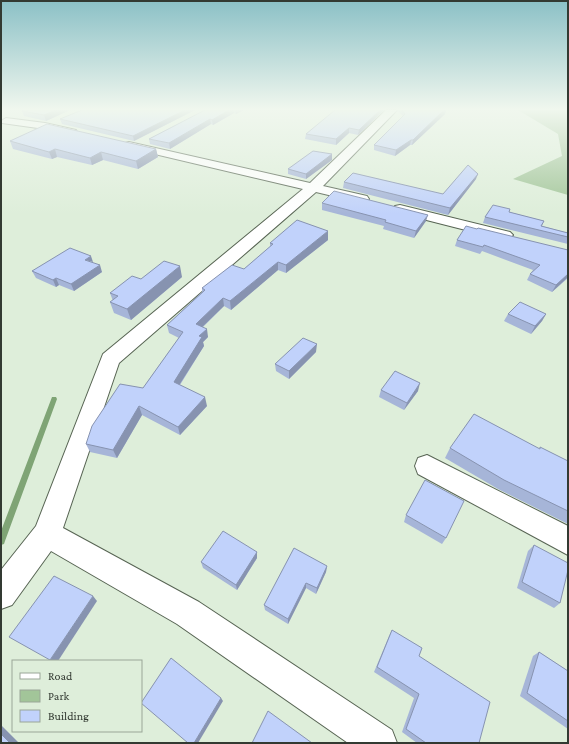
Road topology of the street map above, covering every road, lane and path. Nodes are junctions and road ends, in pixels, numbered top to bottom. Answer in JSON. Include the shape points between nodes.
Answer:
{"nodes":[{"id":1,"x":130,"y":145,"type":"edge"},
{"id":2,"x":357,"y":145,"type":"edge"},
{"id":3,"x":136,"y":146,"type":"joint"},
{"id":4,"x":314,"y":187,"type":"junction"},
{"id":5,"x":522,"y":239,"type":"edge"},
{"id":6,"x":427,"y":466,"type":"dead end"},
{"id":7,"x":47,"y":534,"type":"junction"},
{"id":8,"x":568,"y":540,"type":"edge"},
{"id":9,"x":1,"y":594,"type":"edge"},
{"id":10,"x":380,"y":743,"type":"edge"}],
"edges":[{"from":1,"to":3,"type":"street"},
{"from":2,"to":4,"type":"street"},
{"from":3,"to":4,"type":"street"},
{"from":4,"to":5,"type":"street"},
{"from":4,"to":7,"type":"street","via":[[110,359]]},
{"from":6,"to":8,"type":"street"},
{"from":7,"to":9,"type":"street"},
{"from":7,"to":10,"type":"street","via":[[188,613]]}]}
